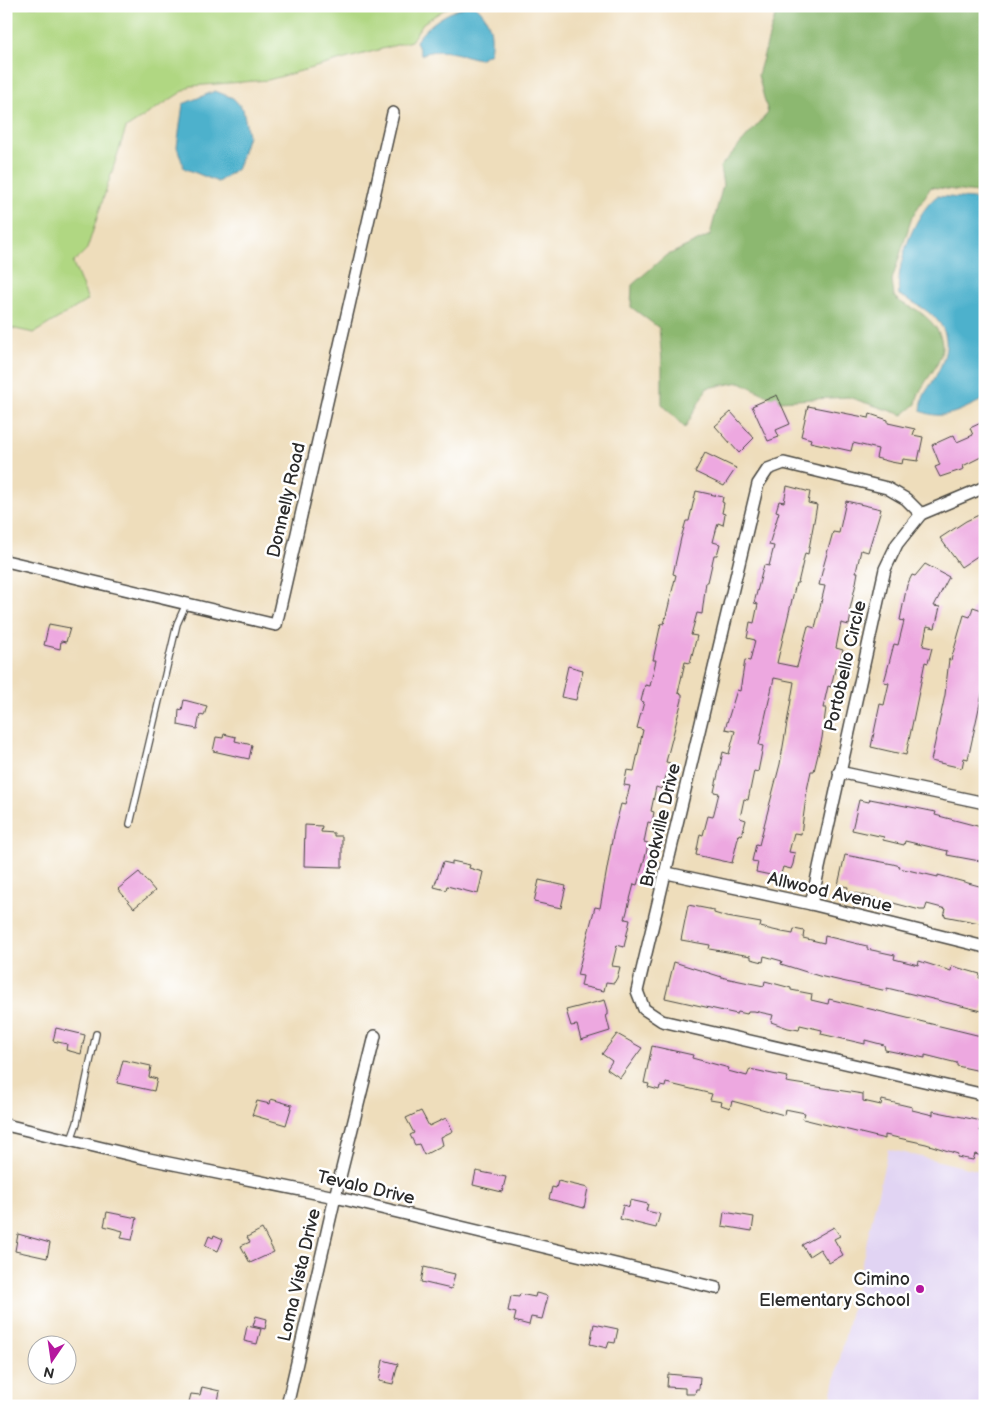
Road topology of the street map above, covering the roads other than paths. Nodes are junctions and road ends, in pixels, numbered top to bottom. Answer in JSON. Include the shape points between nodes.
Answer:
{"nodes":[{"id":1,"x":394,"y":113,"type":"dead end"},
{"id":2,"x":985,"y":487,"type":"edge"},
{"id":3,"x":921,"y":514,"type":"junction"},
{"id":4,"x":6,"y":561,"type":"edge"},
{"id":5,"x":186,"y":604,"type":"junction"},
{"id":6,"x":839,"y":772,"type":"junction"},
{"id":7,"x":984,"y":799,"type":"edge"},
{"id":8,"x":130,"y":824,"type":"dead end"},
{"id":9,"x":667,"y":873,"type":"junction"},
{"id":10,"x":811,"y":904,"type":"junction"},
{"id":11,"x":985,"y":947,"type":"edge"},
{"id":12,"x":96,"y":1034,"type":"dead end"},
{"id":13,"x":376,"y":1036,"type":"dead end"},
{"id":14,"x":985,"y":1095,"type":"edge"},
{"id":15,"x":6,"y":1125,"type":"edge"},
{"id":16,"x":71,"y":1140,"type":"junction"},
{"id":17,"x":335,"y":1197,"type":"junction"},
{"id":18,"x":716,"y":1288,"type":"dead end"},
{"id":19,"x":287,"y":1406,"type":"edge"}],
"edges":[{"from":1,"to":5,"type":"street","name":"Donnelly Road","via":[[276,625]]},
{"from":2,"to":3,"type":"street","name":"Portobello Circle"},
{"from":3,"to":6,"type":"street","name":"Portobello Circle","via":[[896,544],[885,569]]},
{"from":3,"to":9,"type":"street","name":"Brookville Drive","via":[[906,499],[887,488],[784,463],[768,469],[758,484]]},
{"from":4,"to":5,"type":"street","name":"Donnelly Road"},
{"from":5,"to":8,"type":"lane","via":[[177,624]]},
{"from":6,"to":7,"type":"street"},
{"from":6,"to":10,"type":"street","name":"Portobello Circle"},
{"from":9,"to":10,"type":"street","name":"Allwood Avenue"},
{"from":9,"to":14,"type":"street","name":"Brookville Drive","via":[[637,991],[644,1009],[662,1021]]},
{"from":10,"to":11,"type":"street","name":"Allwood Avenue"},
{"from":12,"to":16,"type":"lane"},
{"from":13,"to":17,"type":"street","name":"Loma Vista Drive"},
{"from":15,"to":16,"type":"street","name":"Tevalo Drive"},
{"from":16,"to":17,"type":"street","name":"Tevalo Drive"},
{"from":17,"to":18,"type":"street","name":"Tevalo Drive"},
{"from":17,"to":19,"type":"street","name":"Loma Vista Drive"}]}
